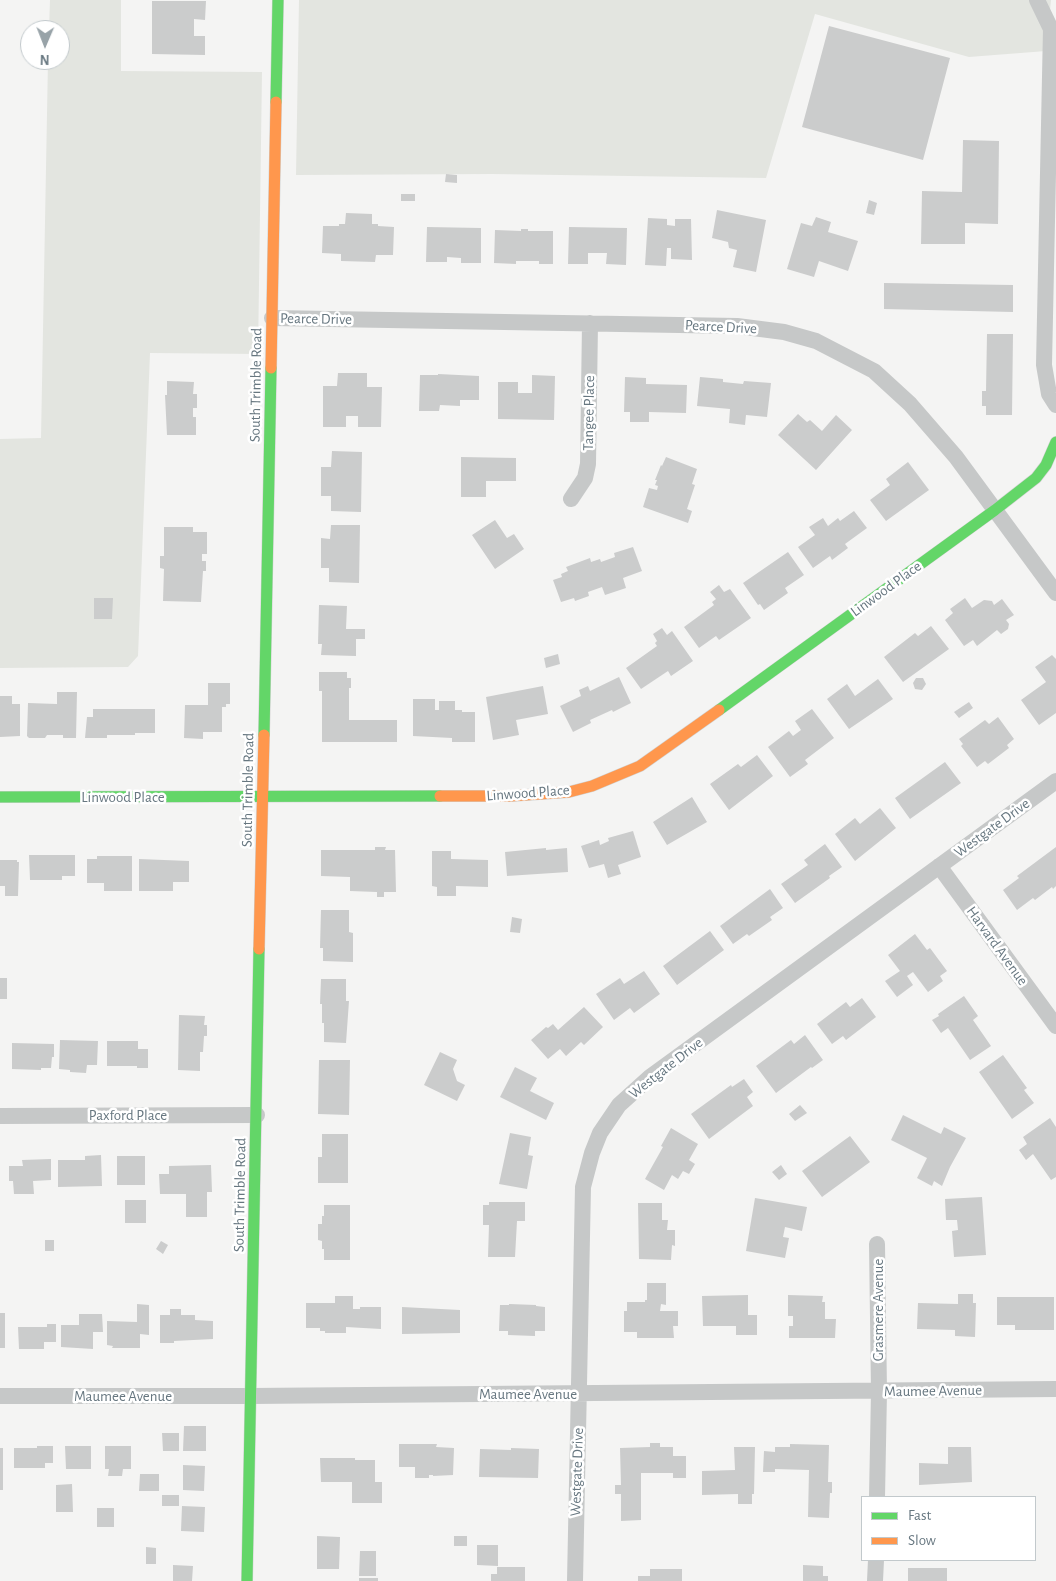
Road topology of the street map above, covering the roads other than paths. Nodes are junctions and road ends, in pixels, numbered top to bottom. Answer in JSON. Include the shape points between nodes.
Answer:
{"nodes":[{"id":1,"x":278,"y":0,"type":"edge"},
{"id":2,"x":1037,"y":0,"type":"edge"},
{"id":3,"x":1053,"y":33,"type":"edge"},
{"id":4,"x":272,"y":318,"type":"junction"},
{"id":5,"x":590,"y":323,"type":"junction"},
{"id":6,"x":1056,"y":405,"type":"edge"},
{"id":7,"x":1056,"y":442,"type":"edge"},
{"id":8,"x":571,"y":499,"type":"dead end"},
{"id":9,"x":995,"y":510,"type":"junction"},
{"id":10,"x":1056,"y":592,"type":"edge"},
{"id":11,"x":1056,"y":781,"type":"edge"},
{"id":12,"x":263,"y":797,"type":"junction"},
{"id":13,"x":0,"y":798,"type":"edge"},
{"id":14,"x":939,"y":866,"type":"junction"},
{"id":15,"x":1056,"y":1026,"type":"edge"},
{"id":16,"x":257,"y":1115,"type":"junction"},
{"id":17,"x":0,"y":1116,"type":"edge"},
{"id":18,"x":877,"y":1244,"type":"dead end"},
{"id":19,"x":1056,"y":1389,"type":"edge"},
{"id":20,"x":878,"y":1392,"type":"junction"},
{"id":21,"x":580,"y":1394,"type":"junction"},
{"id":22,"x":0,"y":1396,"type":"edge"},
{"id":23,"x":251,"y":1396,"type":"junction"},
{"id":24,"x":877,"y":1496,"type":"edge"},
{"id":25,"x":876,"y":1561,"type":"edge"},
{"id":26,"x":247,"y":1581,"type":"edge"},
{"id":27,"x":575,"y":1581,"type":"edge"},
{"id":28,"x":875,"y":1581,"type":"edge"}],
"edges":[{"from":1,"to":4,"type":"main road","name":"South Trimble Road"},
{"from":2,"to":3,"type":"street"},
{"from":3,"to":6,"type":"street","via":[[1044,365],[1049,394]]},
{"from":4,"to":5,"type":"street","name":"Pearce Drive"},
{"from":4,"to":12,"type":"main road","name":"South Trimble Road"},
{"from":5,"to":8,"type":"street","name":"Tangee Place","via":[[588,464],[585,478]]},
{"from":5,"to":9,"type":"street","name":"Pearce Drive","via":[[759,328],[816,341],[874,371],[910,404]]},
{"from":7,"to":9,"type":"main road","name":"Linwood Place","via":[[1036,478]]},
{"from":9,"to":10,"type":"street","name":"Pearce Drive"},
{"from":9,"to":12,"type":"main road","name":"Linwood Place","via":[[662,752],[616,777],[569,792],[544,795]]},
{"from":11,"to":14,"type":"street","name":"Westgate Drive"},
{"from":12,"to":13,"type":"main road","name":"Linwood Place"},
{"from":12,"to":16,"type":"main road","name":"South Trimble Road"},
{"from":14,"to":15,"type":"street","name":"Harvard Avenue"},
{"from":14,"to":21,"type":"street","name":"Westgate Drive","via":[[650,1077],[619,1105],[608,1120],[592,1153],[583,1187]]},
{"from":16,"to":17,"type":"street","name":"Paxford Place"},
{"from":16,"to":23,"type":"main road","name":"South Trimble Road"},
{"from":18,"to":20,"type":"street","name":"Grasmere Avenue"},
{"from":19,"to":20,"type":"street","name":"Maumee Avenue"},
{"from":20,"to":21,"type":"street","name":"Maumee Avenue"},
{"from":20,"to":24,"type":"street","name":"Grasmere Avenue"},
{"from":21,"to":23,"type":"street","name":"Maumee Avenue"},
{"from":21,"to":27,"type":"street","name":"Westgate Drive"},
{"from":22,"to":23,"type":"street","name":"Maumee Avenue"},
{"from":23,"to":26,"type":"main road","name":"South Trimble Road"},
{"from":25,"to":28,"type":"street"}]}
